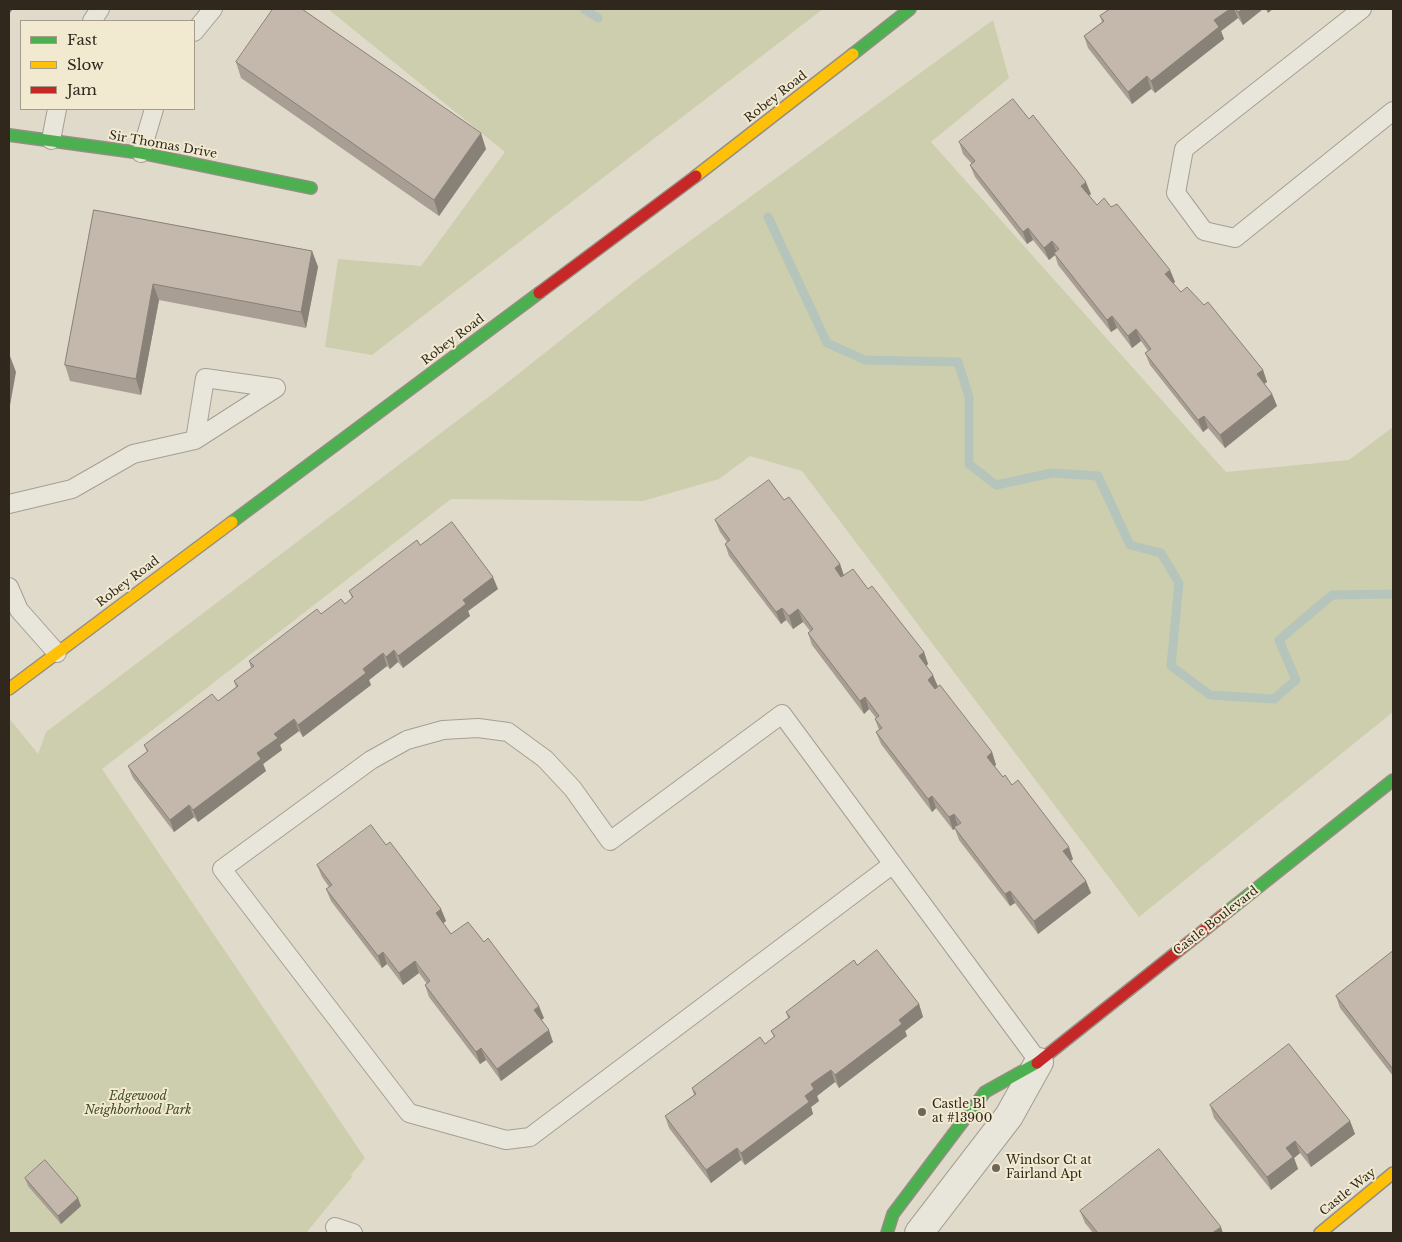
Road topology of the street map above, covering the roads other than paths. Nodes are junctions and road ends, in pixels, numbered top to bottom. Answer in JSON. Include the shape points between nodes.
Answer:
{"nodes":[{"id":1,"x":100,"y":9,"type":"edge"},
{"id":2,"x":213,"y":9,"type":"edge"},
{"id":3,"x":910,"y":9,"type":"edge"},
{"id":4,"x":1362,"y":9,"type":"edge"},
{"id":5,"x":93,"y":20,"type":"edge"},
{"id":6,"x":195,"y":31,"type":"edge"},
{"id":7,"x":56,"y":110,"type":"edge"},
{"id":8,"x":154,"y":110,"type":"edge"},
{"id":9,"x":1393,"y":111,"type":"edge"},
{"id":10,"x":9,"y":135,"type":"edge"},
{"id":11,"x":50,"y":140,"type":"junction"},
{"id":12,"x":141,"y":153,"type":"junction"},
{"id":13,"x":311,"y":188,"type":"dead end"},
{"id":14,"x":195,"y":440,"type":"junction"},
{"id":15,"x":9,"y":504,"type":"edge"},
{"id":16,"x":9,"y":587,"type":"edge"},
{"id":17,"x":57,"y":653,"type":"junction"},
{"id":18,"x":9,"y":689,"type":"edge"},
{"id":19,"x":1393,"y":780,"type":"edge"},
{"id":20,"x":892,"y":864,"type":"junction"},
{"id":21,"x":1039,"y":1062,"type":"junction"},
{"id":22,"x":1393,"y":1173,"type":"edge"},
{"id":23,"x":335,"y":1227,"type":"dead end"},
{"id":24,"x":353,"y":1233,"type":"edge"},
{"id":25,"x":887,"y":1233,"type":"edge"},
{"id":26,"x":919,"y":1233,"type":"edge"},
{"id":27,"x":1320,"y":1233,"type":"edge"}],
"edges":[{"from":1,"to":5,"type":"lane"},
{"from":2,"to":6,"type":"lane"},
{"from":3,"to":17,"type":"street","name":"Robey Road","via":[[724,155]]},
{"from":4,"to":9,"type":"lane","via":[[1184,149],[1176,193],[1204,231],[1235,238]]},
{"from":7,"to":11,"type":"lane"},
{"from":8,"to":12,"type":"lane"},
{"from":10,"to":11,"type":"street","name":"Sir Thomas Drive"},
{"from":11,"to":12,"type":"street","name":"Sir Thomas Drive"},
{"from":12,"to":13,"type":"street","name":"Sir Thomas Drive"},
{"from":14,"to":14,"type":"lane","via":[[268,393],[276,388],[205,378]]},
{"from":14,"to":15,"type":"lane","via":[[133,454],[72,489]]},
{"from":16,"to":17,"type":"lane","via":[[19,610]]},
{"from":17,"to":18,"type":"street","name":"Robey Road"},
{"from":19,"to":21,"type":"street","name":"Castle Boulevard"},
{"from":20,"to":20,"type":"lane","via":[[782,714],[610,841],[573,789],[545,759],[508,732],[478,728],[443,730],[407,740],[371,760],[222,869],[409,1113],[506,1140],[530,1137]]},
{"from":20,"to":21,"type":"lane"},
{"from":21,"to":25,"type":"street","name":"Castle Boulevard","via":[[986,1092],[893,1214]]},
{"from":21,"to":26,"type":"street","name":"Castle Boulevard","via":[[1008,1116]]},
{"from":22,"to":27,"type":"street","name":"Castle Way"},
{"from":23,"to":24,"type":"lane"}]}
